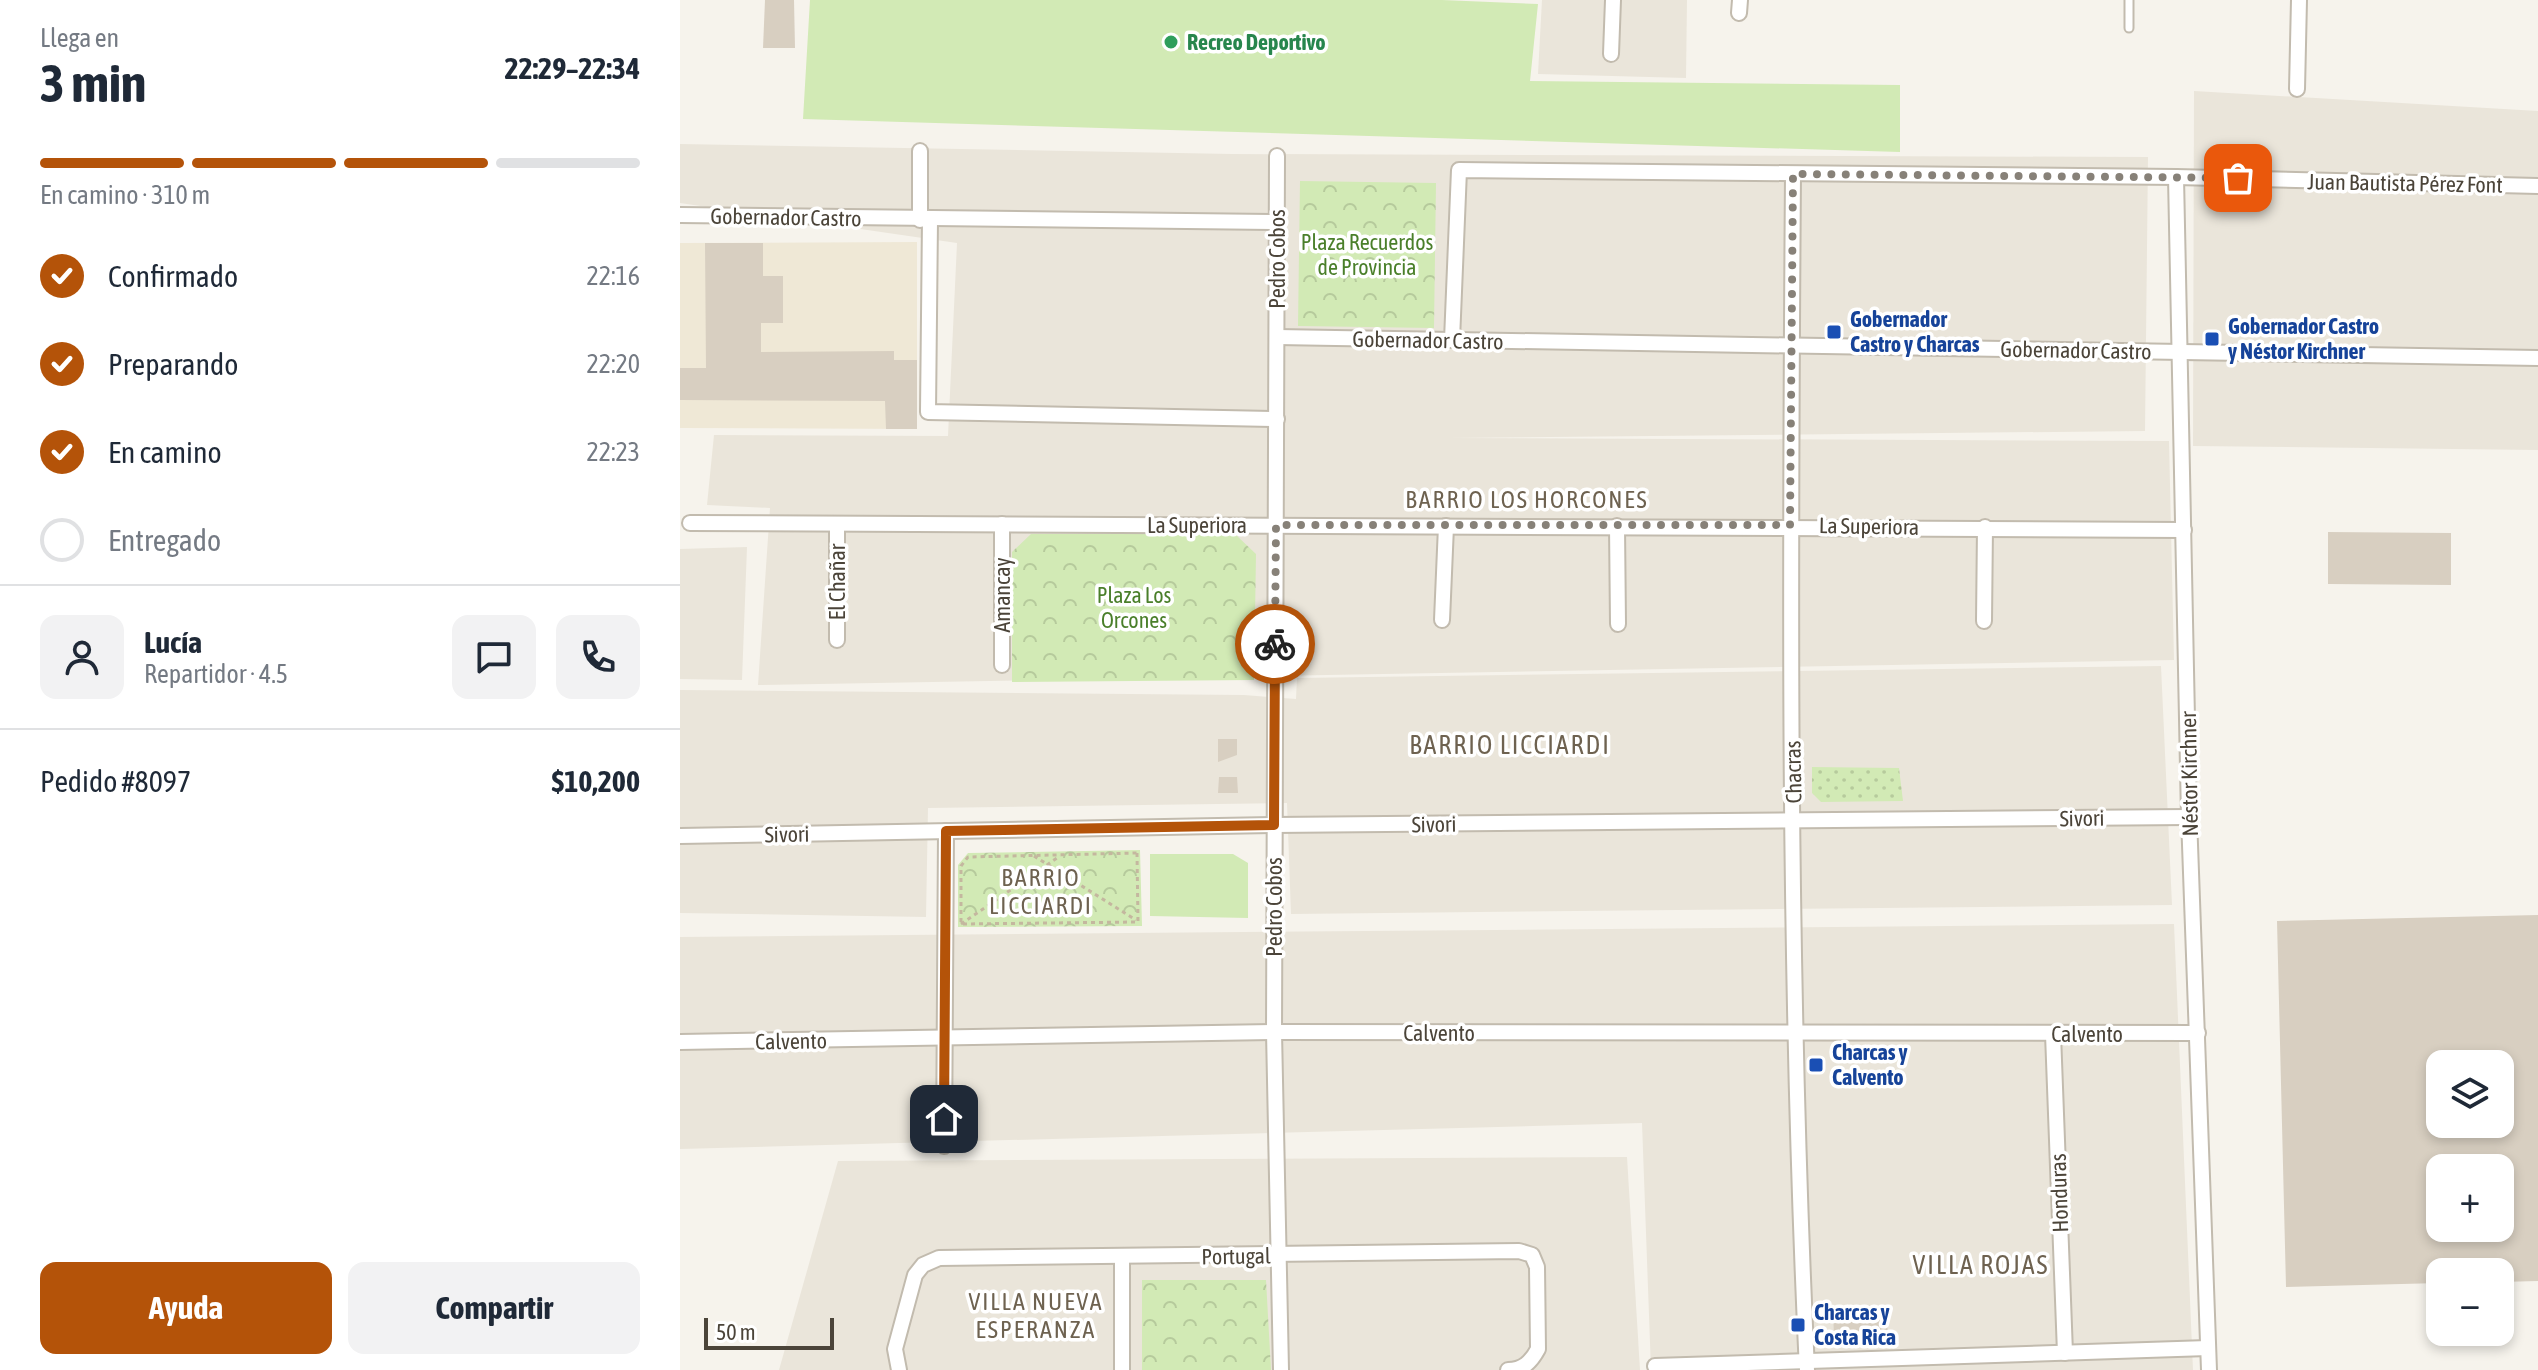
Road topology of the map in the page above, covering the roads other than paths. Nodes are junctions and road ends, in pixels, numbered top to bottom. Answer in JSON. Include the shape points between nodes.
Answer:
{"nodes":[{"id":1,"x":1613,"y":0,"type":"edge"},
{"id":2,"x":2129,"y":0,"type":"edge"},
{"id":3,"x":2299,"y":0,"type":"edge"},
{"id":4,"x":2129,"y":28,"type":"dead end"},
{"id":5,"x":1611,"y":54,"type":"dead end"},
{"id":6,"x":2297,"y":89,"type":"dead end"},
{"id":7,"x":920,"y":151,"type":"dead end"},
{"id":8,"x":1277,"y":156,"type":"dead end"},
{"id":9,"x":1793,"y":174,"type":"junction"},
{"id":10,"x":2176,"y":177,"type":"junction"},
{"id":11,"x":2538,"y":186,"type":"edge"},
{"id":12,"x":680,"y":215,"type":"edge"},
{"id":13,"x":925,"y":220,"type":"junction"},
{"id":14,"x":1277,"y":222,"type":"junction"},
{"id":15,"x":1277,"y":337,"type":"junction"},
{"id":16,"x":1452,"y":340,"type":"junction"},
{"id":17,"x":1792,"y":345,"type":"junction"},
{"id":18,"x":2180,"y":351,"type":"junction"},
{"id":19,"x":2538,"y":358,"type":"edge"},
{"id":20,"x":1277,"y":419,"type":"junction"},
{"id":21,"x":690,"y":523,"type":"dead end"},
{"id":22,"x":837,"y":524,"type":"junction"},
{"id":23,"x":1002,"y":524,"type":"junction"},
{"id":24,"x":1276,"y":525,"type":"junction"},
{"id":25,"x":1790,"y":525,"type":"junction"},
{"id":26,"x":1446,"y":526,"type":"junction"},
{"id":27,"x":1617,"y":526,"type":"junction"},
{"id":28,"x":1985,"y":527,"type":"junction"},
{"id":29,"x":2184,"y":530,"type":"junction"},
{"id":30,"x":1442,"y":620,"type":"dead end"},
{"id":31,"x":1984,"y":621,"type":"dead end"},
{"id":32,"x":1618,"y":624,"type":"dead end"},
{"id":33,"x":837,"y":640,"type":"dead end"},
{"id":34,"x":1002,"y":665,"type":"dead end"},
{"id":35,"x":2189,"y":817,"type":"junction"},
{"id":36,"x":1793,"y":821,"type":"junction"},
{"id":37,"x":1274,"y":825,"type":"junction"},
{"id":38,"x":946,"y":831,"type":"junction"},
{"id":39,"x":680,"y":836,"type":"edge"},
{"id":40,"x":1274,"y":1032,"type":"junction"},
{"id":41,"x":2198,"y":1033,"type":"junction"},
{"id":42,"x":2053,"y":1034,"type":"junction"},
{"id":43,"x":1797,"y":1035,"type":"junction"},
{"id":44,"x":945,"y":1039,"type":"junction"},
{"id":45,"x":680,"y":1042,"type":"edge"},
{"id":46,"x":944,"y":1146,"type":"dead end"},
{"id":47,"x":1279,"y":1255,"type":"junction"},
{"id":48,"x":1122,"y":1258,"type":"junction"},
{"id":49,"x":2208,"y":1348,"type":"junction"},
{"id":50,"x":2065,"y":1353,"type":"junction"},
{"id":51,"x":1655,"y":1366,"type":"dead end"},
{"id":52,"x":1807,"y":1366,"type":"edge"},
{"id":53,"x":899,"y":1370,"type":"edge"},
{"id":54,"x":1122,"y":1370,"type":"edge"},
{"id":55,"x":1281,"y":1370,"type":"edge"},
{"id":56,"x":1508,"y":1370,"type":"edge"},
{"id":57,"x":2209,"y":1370,"type":"edge"}],
"edges":[{"from":1,"to":5,"type":"street"},
{"from":2,"to":4,"type":"lane"},
{"from":3,"to":6,"type":"street"},
{"from":7,"to":13,"type":"street"},
{"from":8,"to":14,"type":"street","name":"Pedro Cobos"},
{"from":9,"to":10,"type":"street","name":"Juan Bautista Pérez Font"},
{"from":9,"to":16,"type":"street","name":"Juan Bautista Pérez Font","via":[[1459,170]]},
{"from":9,"to":17,"type":"street","name":"Chacras"},
{"from":10,"to":11,"type":"street","name":"Juan Bautista Pérez Font"},
{"from":10,"to":18,"type":"street","name":"Néstor Kirchner"},
{"from":12,"to":13,"type":"street","name":"Gobernador Castro"},
{"from":13,"to":14,"type":"street","name":"Gobernador Castro"},
{"from":13,"to":20,"type":"street","via":[[928,412]]},
{"from":14,"to":15,"type":"street","name":"Pedro Cobos"},
{"from":15,"to":16,"type":"street","name":"Gobernador Castro"},
{"from":15,"to":20,"type":"street","name":"Pedro Cobos"},
{"from":16,"to":17,"type":"street","name":"Gobernador Castro"},
{"from":17,"to":18,"type":"street","name":"Gobernador Castro"},
{"from":17,"to":25,"type":"street","name":"Chacras"},
{"from":18,"to":19,"type":"street","name":"Gobernador Castro"},
{"from":18,"to":29,"type":"street","name":"Néstor Kirchner"},
{"from":20,"to":24,"type":"street","name":"Pedro Cobos"},
{"from":21,"to":22,"type":"street","name":"La Superiora"},
{"from":22,"to":23,"type":"street","name":"La Superiora"},
{"from":22,"to":33,"type":"street","name":"El Chañar"},
{"from":23,"to":24,"type":"street","name":"La Superiora"},
{"from":23,"to":34,"type":"street","name":"Amancay"},
{"from":24,"to":26,"type":"street","name":"La Superiora"},
{"from":24,"to":37,"type":"street","name":"Pedro Cobos"},
{"from":25,"to":27,"type":"street","name":"La Superiora"},
{"from":25,"to":28,"type":"street","name":"La Superiora"},
{"from":25,"to":36,"type":"street","name":"Chacras"},
{"from":26,"to":27,"type":"street","name":"La Superiora"},
{"from":26,"to":30,"type":"street"},
{"from":27,"to":32,"type":"street"},
{"from":28,"to":29,"type":"street","name":"La Superiora"},
{"from":28,"to":31,"type":"street"},
{"from":29,"to":35,"type":"street","name":"Néstor Kirchner"},
{"from":35,"to":36,"type":"street","name":"Sivori"},
{"from":35,"to":41,"type":"street","name":"Néstor Kirchner"},
{"from":36,"to":37,"type":"street","name":"Sivori"},
{"from":36,"to":43,"type":"street","name":"Chacras"},
{"from":37,"to":38,"type":"street","name":"Sivori"},
{"from":37,"to":40,"type":"street","name":"Pedro Cobos"},
{"from":38,"to":39,"type":"street","name":"Sivori"},
{"from":38,"to":44,"type":"street"},
{"from":40,"to":43,"type":"street","name":"Calvento"},
{"from":40,"to":44,"type":"street","name":"Calvento"},
{"from":40,"to":47,"type":"street","name":"Pedro Cobos"},
{"from":41,"to":42,"type":"street","name":"Calvento"},
{"from":41,"to":49,"type":"street","name":"Néstor Kirchner"},
{"from":42,"to":43,"type":"street","name":"Calvento"},
{"from":42,"to":50,"type":"street","name":"Honduras"},
{"from":43,"to":52,"type":"street","name":"Chacras"},
{"from":44,"to":45,"type":"street","name":"Calvento"},
{"from":44,"to":46,"type":"street"},
{"from":47,"to":48,"type":"street","name":"Portugal"},
{"from":47,"to":55,"type":"street","name":"Pedro Cobos"},
{"from":47,"to":56,"type":"street","name":"Portugal","via":[[1532,1255],[1537,1267],[1538,1349],[1532,1361]]},
{"from":48,"to":53,"type":"street","name":"Portugal","via":[[939,1258],[923,1265],[915,1275],[895,1349]]},
{"from":48,"to":54,"type":"street"},
{"from":49,"to":50,"type":"street"},
{"from":49,"to":57,"type":"street","name":"Néstor Kirchner"},
{"from":50,"to":52,"type":"street"},
{"from":51,"to":52,"type":"street"}]}
